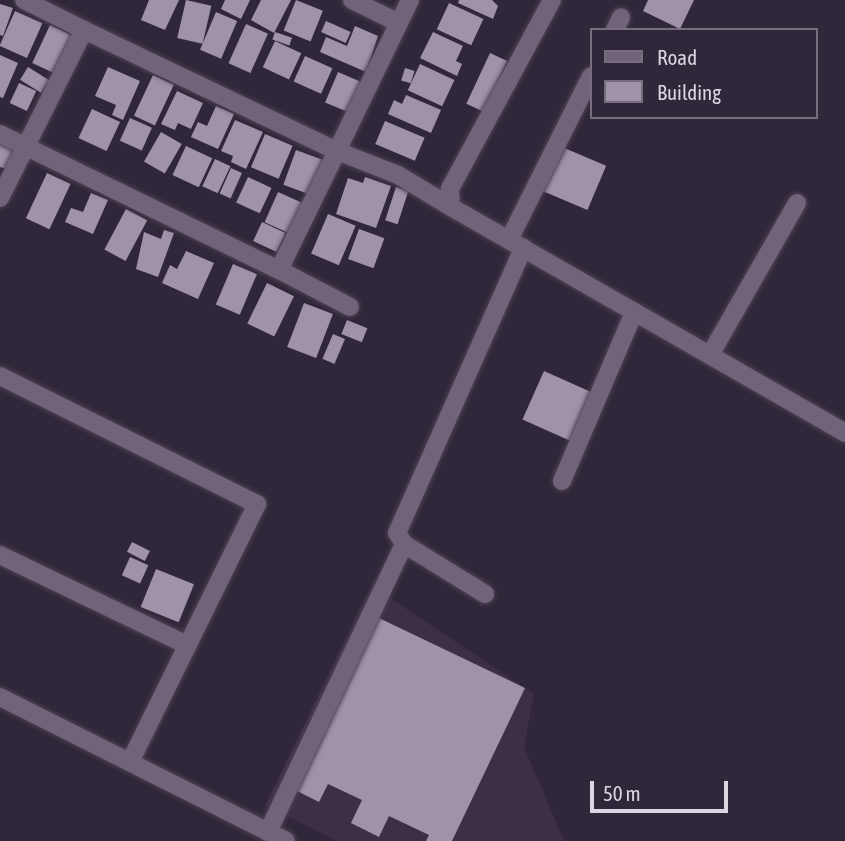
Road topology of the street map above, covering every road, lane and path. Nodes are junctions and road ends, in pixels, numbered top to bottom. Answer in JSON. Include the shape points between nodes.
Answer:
{"nodes":[{"id":1,"x":24,"y":0,"type":"edge"},
{"id":2,"x":352,"y":0,"type":"edge"},
{"id":3,"x":410,"y":0,"type":"edge"},
{"id":4,"x":552,"y":0,"type":"edge"},
{"id":5,"x":399,"y":23,"type":"junction"},
{"id":6,"x":84,"y":30,"type":"junction"},
{"id":7,"x":590,"y":78,"type":"edge"},
{"id":8,"x":0,"y":134,"type":"edge"},
{"id":9,"x":25,"y":146,"type":"junction"},
{"id":10,"x":337,"y":151,"type":"junction"},
{"id":11,"x":0,"y":198,"type":"edge"},
{"id":12,"x":797,"y":203,"type":"dead end"},
{"id":13,"x":451,"y":207,"type":"junction"},
{"id":14,"x":516,"y":244,"type":"junction"},
{"id":15,"x":279,"y":270,"type":"junction"},
{"id":16,"x":350,"y":307,"type":"dead end"},
{"id":17,"x":634,"y":312,"type":"junction"},
{"id":18,"x":710,"y":355,"type":"junction"},
{"id":19,"x":0,"y":376,"type":"edge"},
{"id":20,"x":845,"y":433,"type":"edge"},
{"id":21,"x":562,"y":481,"type":"dead end"},
{"id":22,"x":404,"y":544,"type":"junction"},
{"id":23,"x":0,"y":555,"type":"edge"},
{"id":24,"x":485,"y":594,"type":"dead end"},
{"id":25,"x":187,"y":645,"type":"junction"},
{"id":26,"x":0,"y":697,"type":"edge"},
{"id":27,"x":131,"y":760,"type":"junction"},
{"id":28,"x":268,"y":832,"type":"junction"},
{"id":29,"x":286,"y":841,"type":"edge"}],
"edges":[{"from":1,"to":6,"type":"street"},
{"from":2,"to":5,"type":"street"},
{"from":3,"to":5,"type":"street"},
{"from":4,"to":13,"type":"street","via":[[450,189]]},
{"from":5,"to":10,"type":"street"},
{"from":6,"to":9,"type":"street"},
{"from":6,"to":10,"type":"street"},
{"from":7,"to":14,"type":"street"},
{"from":8,"to":9,"type":"street"},
{"from":9,"to":11,"type":"street"},
{"from":9,"to":15,"type":"street"},
{"from":10,"to":13,"type":"street","via":[[398,175]]},
{"from":10,"to":15,"type":"street"},
{"from":12,"to":18,"type":"street"},
{"from":13,"to":14,"type":"street"},
{"from":14,"to":17,"type":"street"},
{"from":14,"to":22,"type":"street","via":[[401,521],[397,533]]},
{"from":15,"to":16,"type":"street"},
{"from":17,"to":18,"type":"street"},
{"from":17,"to":21,"type":"street"},
{"from":18,"to":20,"type":"street"},
{"from":19,"to":25,"type":"street","via":[[257,504]]},
{"from":22,"to":24,"type":"street"},
{"from":22,"to":28,"type":"street"},
{"from":23,"to":25,"type":"street"},
{"from":25,"to":27,"type":"street"},
{"from":26,"to":27,"type":"street"},
{"from":27,"to":28,"type":"street"},
{"from":28,"to":29,"type":"street"}]}
